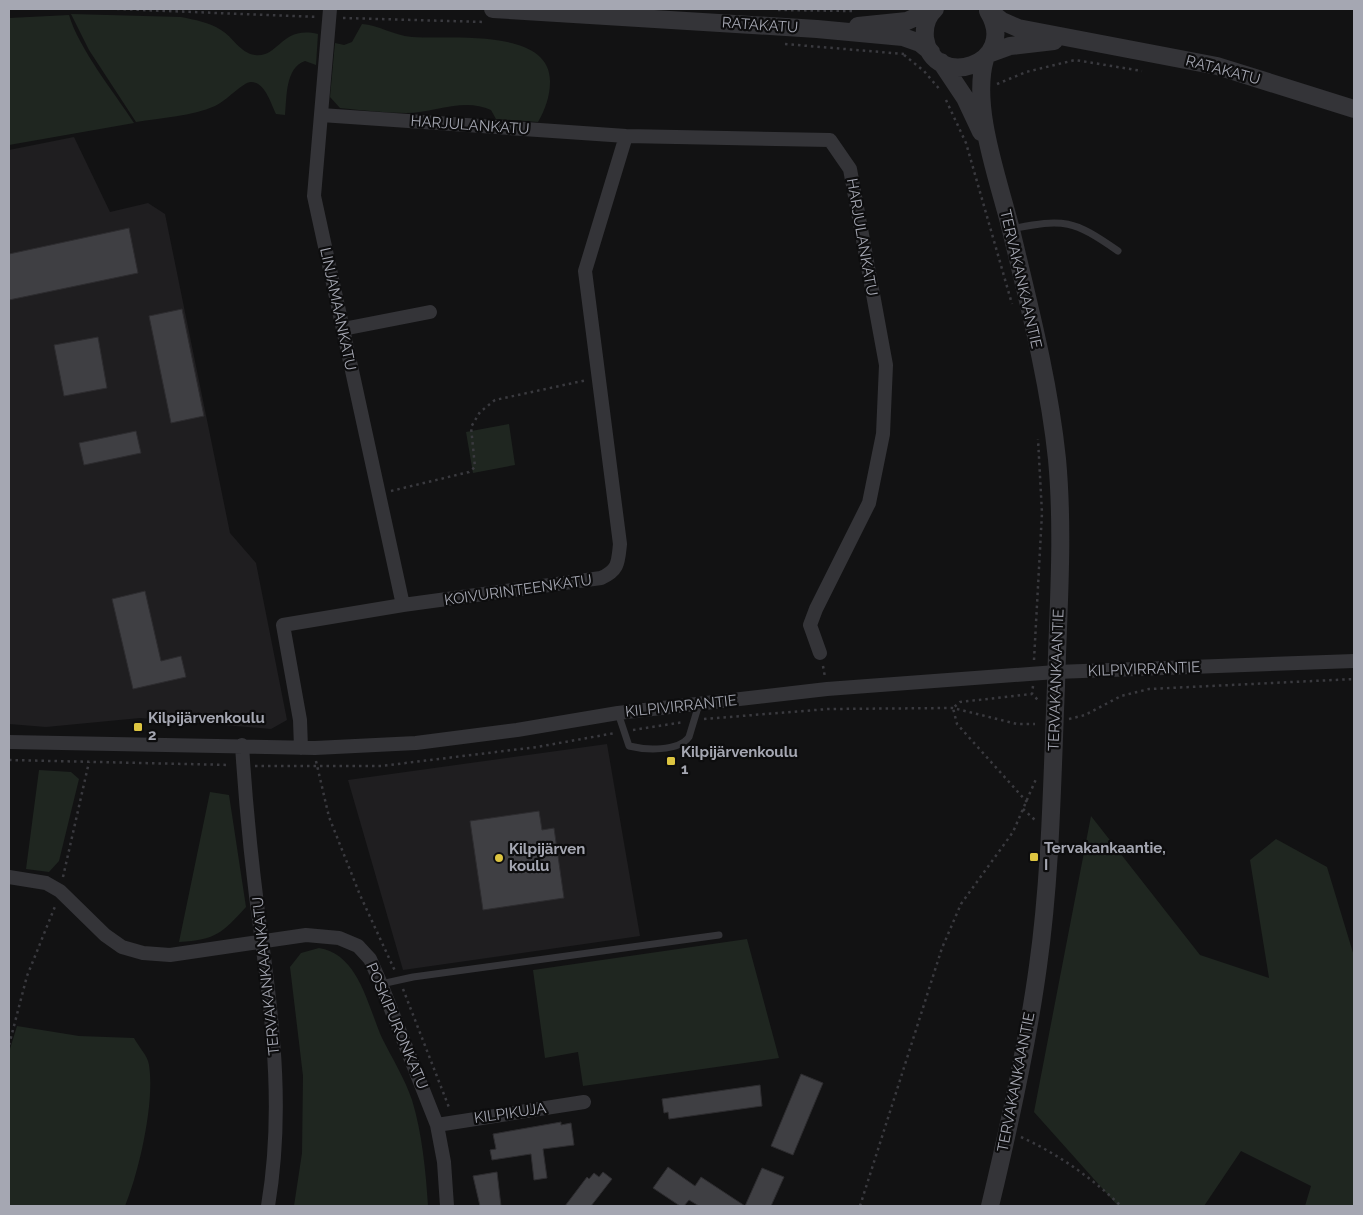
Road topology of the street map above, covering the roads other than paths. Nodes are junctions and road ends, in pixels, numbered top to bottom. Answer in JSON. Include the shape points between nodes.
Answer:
{"nodes":[{"id":1,"x":330,"y":9,"type":"edge"},
{"id":2,"x":492,"y":9,"type":"edge"},
{"id":3,"x":934,"y":9,"type":"edge"},
{"id":4,"x":987,"y":9,"type":"edge"},
{"id":5,"x":547,"y":10,"type":"edge"},
{"id":6,"x":818,"y":29,"type":"junction"},
{"id":7,"x":1090,"y":41,"type":"junction"},
{"id":8,"x":936,"y":57,"type":"junction"},
{"id":9,"x":986,"y":57,"type":"junction"},
{"id":10,"x":1354,"y":109,"type":"edge"},
{"id":11,"x":321,"y":115,"type":"junction"},
{"id":12,"x":626,"y":136,"type":"junction"},
{"id":13,"x":991,"y":155,"type":"junction"},
{"id":14,"x":1010,"y":229,"type":"junction"},
{"id":15,"x":1118,"y":252,"type":"dead end"},
{"id":16,"x":430,"y":312,"type":"dead end"},
{"id":17,"x":343,"y":329,"type":"junction"},
{"id":18,"x":403,"y":605,"type":"junction"},
{"id":19,"x":820,"y":653,"type":"dead end"},
{"id":20,"x":1354,"y":661,"type":"edge"},
{"id":21,"x":1056,"y":672,"type":"junction"},
{"id":22,"x":699,"y":704,"type":"junction"},
{"id":23,"x":618,"y":713,"type":"junction"},
{"id":24,"x":9,"y":742,"type":"edge"},
{"id":25,"x":242,"y":745,"type":"junction"},
{"id":26,"x":308,"y":748,"type":"junction"},
{"id":27,"x":9,"y":877,"type":"edge"},
{"id":28,"x":719,"y":935,"type":"dead end"},
{"id":29,"x":262,"y":940,"type":"junction"},
{"id":30,"x":381,"y":984,"type":"junction"},
{"id":31,"x":584,"y":1102,"type":"dead end"},
{"id":32,"x":437,"y":1125,"type":"junction"},
{"id":33,"x":268,"y":1206,"type":"edge"},
{"id":34,"x":447,"y":1206,"type":"edge"},
{"id":35,"x":990,"y":1206,"type":"edge"}],
"edges":[{"from":1,"to":11,"type":"street","name":"LINJAMAANKATU"},
{"from":2,"to":5,"type":"street","name":"RATAKATU"},
{"from":3,"to":6,"type":"street","name":"RATAKATU","via":[[907,21]]},
{"from":3,"to":8,"type":"street","via":[[927,21],[925,39]]},
{"from":4,"to":7,"type":"street","name":"RATAKATU","via":[[1018,28]]},
{"from":4,"to":9,"type":"street","name":"TERVAKANKAANTIE","via":[[996,30],[995,40]]},
{"from":5,"to":6,"type":"street","name":"RATAKATU"},
{"from":6,"to":8,"type":"street","name":"RATAKATU","via":[[903,37],[920,43]]},
{"from":7,"to":9,"type":"street","name":"RATAKATU","via":[[1028,43],[1010,46]]},
{"from":7,"to":10,"type":"street","name":"RATAKATU","via":[[1217,66]]},
{"from":8,"to":9,"type":"street","name":"RATAKATU","via":[[959,68],[968,68]]},
{"from":8,"to":13,"type":"street","name":"TERVAKANKAANTIE","via":[[965,98]]},
{"from":9,"to":13,"type":"street","name":"TERVAKANKAANTIE","via":[[980,88]]},
{"from":11,"to":12,"type":"street","name":"HARJULANKATU"},
{"from":11,"to":17,"type":"street","name":"LINJAMAANKATU","via":[[314,196]]},
{"from":12,"to":18,"type":"street","name":"KOIVURINTEENKATU","via":[[585,271],[620,544],[618,562],[612,573],[601,578]]},
{"from":12,"to":19,"type":"street","name":"HARJULANKATU","via":[[830,140],[850,169],[886,365],[883,434],[869,503],[810,625]]},
{"from":13,"to":14,"type":"street","name":"TERVAKANKAANTIE"},
{"from":14,"to":15,"type":"lane","via":[[1058,222],[1072,224]]},
{"from":14,"to":21,"type":"street","name":"TERVAKANKAANTIE","via":[[1046,385],[1056,454],[1061,510]]},
{"from":16,"to":17,"type":"street"},
{"from":17,"to":18,"type":"street","name":"LINJAMAANKATU"},
{"from":18,"to":26,"type":"street","name":"KOIVURINTEENKATU","via":[[283,624]]},
{"from":20,"to":21,"type":"street","name":"KILPIVIRRANTIE"},
{"from":21,"to":22,"type":"street","name":"KILPIVIRRANTIE","via":[[827,689]]},
{"from":21,"to":35,"type":"street","name":"TERVAKANKAANTIE","via":[[1051,812],[1038,966],[1008,1131]]},
{"from":22,"to":23,"type":"street","name":"KILPIVIRRANTIE"},
{"from":22,"to":23,"type":"lane","via":[[689,737],[676,746],[642,749],[629,746]]},
{"from":23,"to":26,"type":"street","name":"KILPIVIRRANTIE","via":[[416,743]]},
{"from":24,"to":25,"type":"street","name":"KILPIVIRRANTIE"},
{"from":25,"to":26,"type":"street","name":"KILPIVIRRANTIE"},
{"from":25,"to":29,"type":"street","name":"TERVAKANKAANKATU"},
{"from":27,"to":29,"type":"street","name":"POSKIPURONKATU","via":[[46,883],[60,891],[105,935],[122,947],[142,953],[170,955]]},
{"from":28,"to":30,"type":"lane"},
{"from":29,"to":30,"type":"street","name":"POSKIPURONKATU","via":[[324,935],[350,941],[370,959]]},
{"from":29,"to":33,"type":"street","name":"TERVAKANKAANKATU","via":[[275,1046],[276,1131],[274,1175]]},
{"from":30,"to":32,"type":"street","name":"POSKIPURONKATU"},
{"from":31,"to":32,"type":"street","name":"KILPIKUJA"},
{"from":32,"to":34,"type":"street","name":"POSKIPURONKATU"}]}
